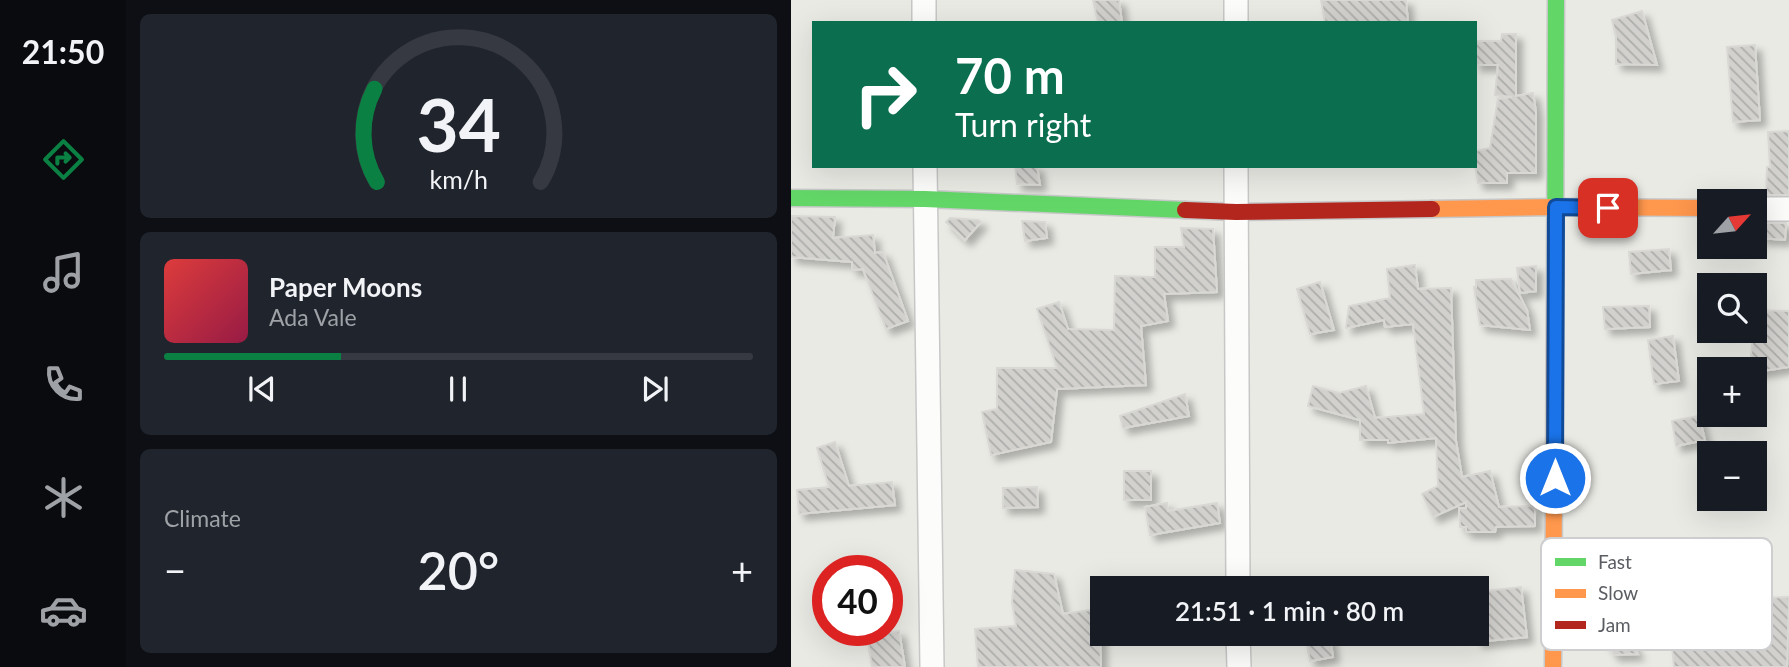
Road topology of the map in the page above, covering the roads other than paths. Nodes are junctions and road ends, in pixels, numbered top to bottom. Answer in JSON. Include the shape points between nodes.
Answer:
{"nodes":[{"id":1,"x":924,"y":0,"type":"edge"},
{"id":2,"x":1235,"y":0,"type":"edge"},
{"id":3,"x":1556,"y":0,"type":"edge"},
{"id":4,"x":924,"y":21,"type":"edge"},
{"id":5,"x":1236,"y":21,"type":"edge"},
{"id":6,"x":925,"y":168,"type":"edge"},
{"id":7,"x":1236,"y":168,"type":"edge"},
{"id":8,"x":791,"y":198,"type":"edge"},
{"id":9,"x":925,"y":199,"type":"junction"},
{"id":10,"x":1556,"y":207,"type":"junction"},
{"id":11,"x":1697,"y":208,"type":"edge"},
{"id":12,"x":1767,"y":209,"type":"edge"},
{"id":13,"x":1789,"y":209,"type":"edge"},
{"id":14,"x":1236,"y":212,"type":"junction"},
{"id":15,"x":1554,"y":538,"type":"edge"},
{"id":16,"x":1238,"y":576,"type":"edge"},
{"id":17,"x":1238,"y":646,"type":"edge"},
{"id":18,"x":932,"y":667,"type":"edge"},
{"id":19,"x":1239,"y":667,"type":"edge"}],
"edges":[{"from":1,"to":4,"type":"street"},
{"from":2,"to":5,"type":"street"},
{"from":3,"to":10,"type":"street"},
{"from":6,"to":9,"type":"street"},
{"from":7,"to":14,"type":"street"},
{"from":8,"to":9,"type":"street"},
{"from":9,"to":14,"type":"street"},
{"from":9,"to":18,"type":"street"},
{"from":10,"to":11,"type":"street"},
{"from":10,"to":14,"type":"street"},
{"from":10,"to":15,"type":"street"},
{"from":12,"to":13,"type":"street"},
{"from":14,"to":16,"type":"street"},
{"from":17,"to":19,"type":"street"}]}
